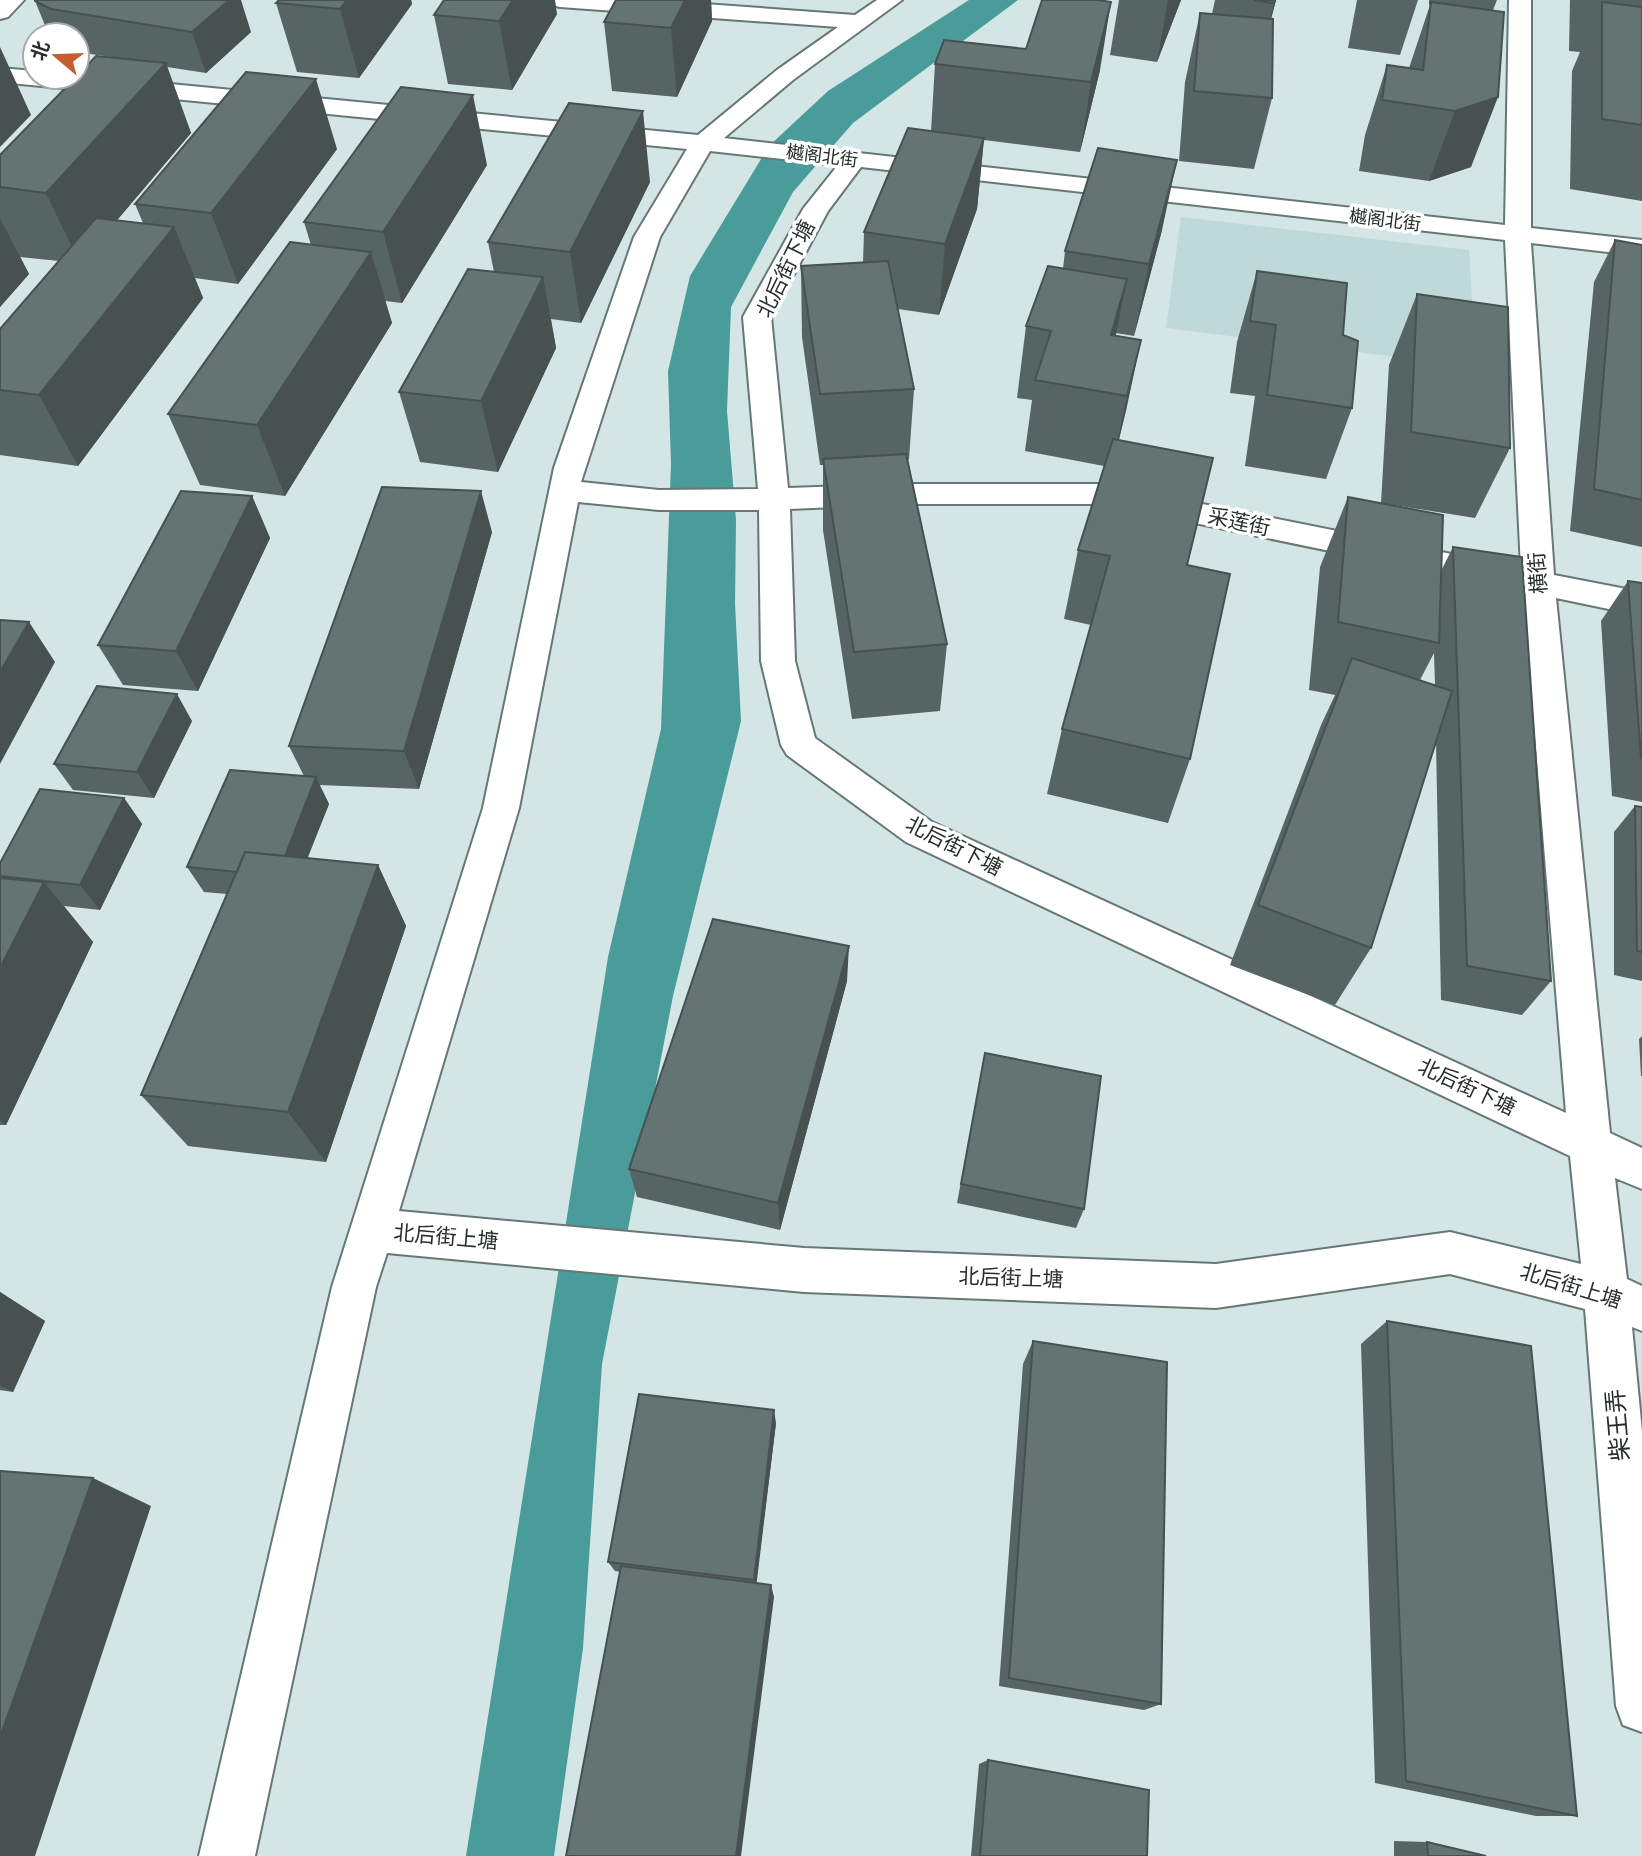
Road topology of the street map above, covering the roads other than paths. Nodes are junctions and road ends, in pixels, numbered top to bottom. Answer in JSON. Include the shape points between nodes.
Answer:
{"nodes":[{"id":1,"x":13,"y":0,"type":"edge"},
{"id":2,"x":560,"y":0,"type":"edge"},
{"id":3,"x":891,"y":0,"type":"edge"},
{"id":4,"x":1520,"y":0,"type":"edge"},
{"id":5,"x":0,"y":12,"type":"edge"},
{"id":6,"x":859,"y":22,"type":"junction"},
{"id":7,"x":0,"y":75,"type":"edge"},
{"id":8,"x":701,"y":145,"type":"junction"},
{"id":9,"x":855,"y":160,"type":"junction"},
{"id":10,"x":1518,"y":236,"type":"junction"},
{"id":11,"x":1642,"y":248,"type":"edge"},
{"id":12,"x":564,"y":491,"type":"junction"},
{"id":13,"x":760,"y":499,"type":"junction"},
{"id":14,"x":1538,"y":583,"type":"junction"},
{"id":15,"x":1642,"y":604,"type":"edge"},
{"id":16,"x":1590,"y":1144,"type":"junction"},
{"id":17,"x":1642,"y":1169,"type":"edge"},
{"id":18,"x":371,"y":1230,"type":"junction"},
{"id":19,"x":1624,"y":1301,"type":"edge"},
{"id":20,"x":1642,"y":1706,"type":"edge"},
{"id":21,"x":227,"y":1856,"type":"edge"}],
"edges":[{"from":1,"to":5,"type":"street"},
{"from":2,"to":6,"type":"street"},
{"from":3,"to":6,"type":"street"},
{"from":4,"to":10,"type":"street","name":"横街"},
{"from":6,"to":8,"type":"street","via":[[785,75]]},
{"from":7,"to":8,"type":"street","name":"樾阁北街"},
{"from":8,"to":9,"type":"street","name":"樾阁北街"},
{"from":8,"to":12,"type":"street","via":[[647,237]]},
{"from":9,"to":10,"type":"street","name":"樾阁北街"},
{"from":9,"to":13,"type":"street","name":"北后街下塘","via":[[816,209],[757,317]]},
{"from":10,"to":11,"type":"street","name":"樾阁北街"},
{"from":10,"to":14,"type":"street","name":"横街"},
{"from":12,"to":13,"type":"street","name":"采莲街","via":[[659,500]]},
{"from":12,"to":18,"type":"street","via":[[501,808]]},
{"from":13,"to":14,"type":"street","name":"采莲街","via":[[1103,494]]},
{"from":13,"to":16,"type":"street","name":"北后街下塘","via":[[778,661],[799,745],[919,832]]},
{"from":14,"to":15,"type":"street","name":"采莲街"},
{"from":14,"to":16,"type":"street","name":"横街"},
{"from":16,"to":17,"type":"street","name":"北后街下塘"},
{"from":16,"to":19,"type":"street","name":"柴王弄"},
{"from":18,"to":19,"type":"street","name":"北后街上塘","via":[[804,1270],[1216,1286],[1450,1252]]},
{"from":18,"to":21,"type":"street","via":[[354,1287]]},
{"from":19,"to":20,"type":"street","name":"柴王弄"}]}
